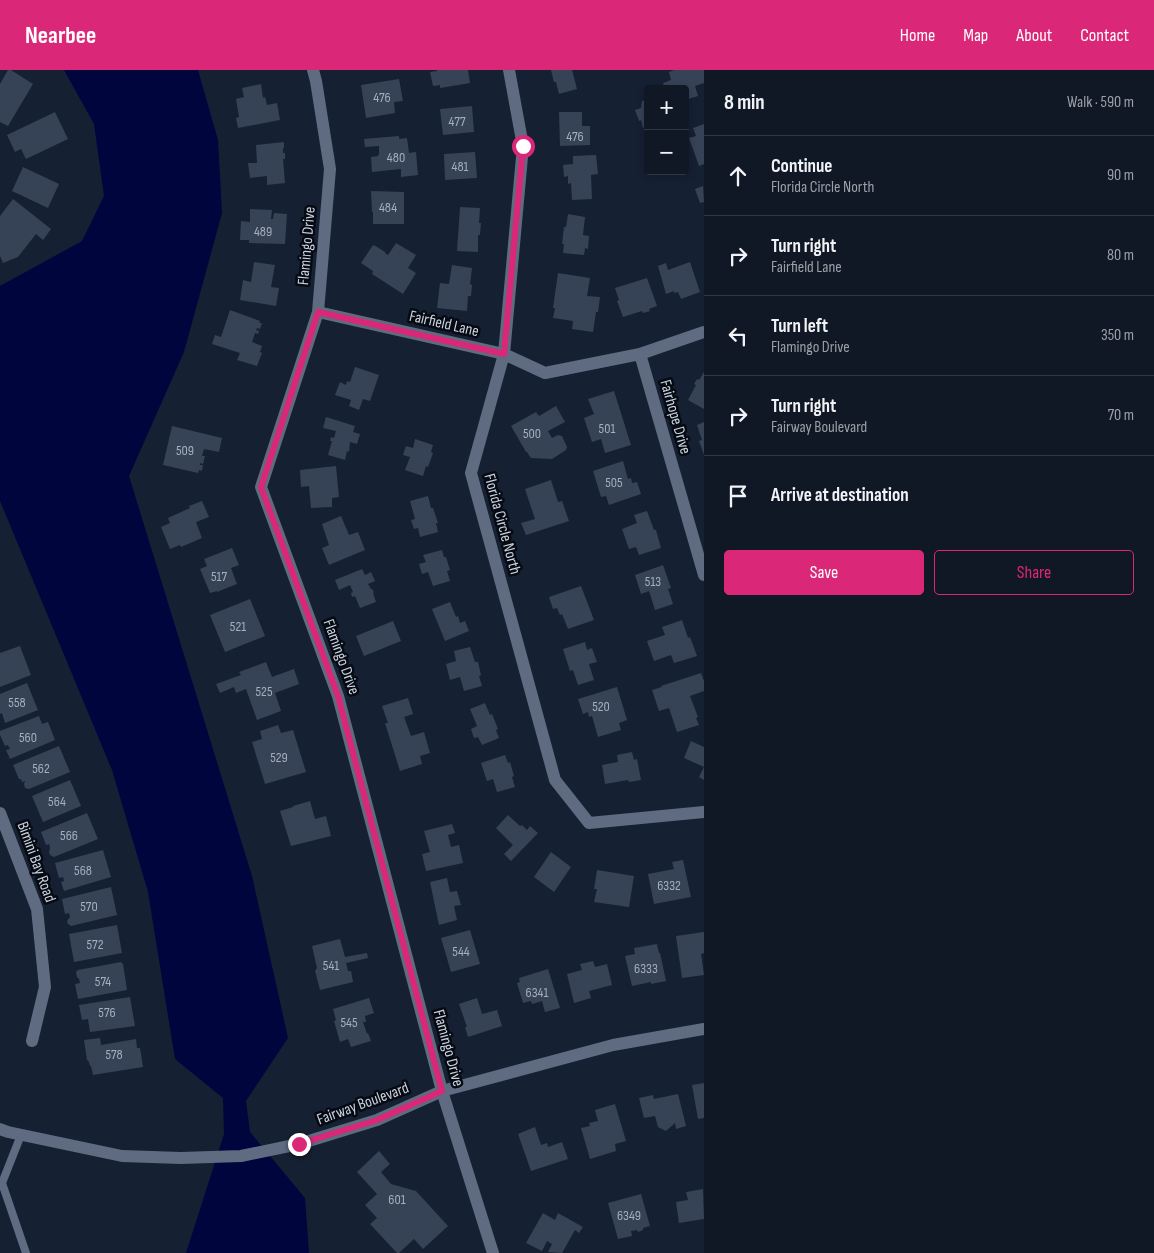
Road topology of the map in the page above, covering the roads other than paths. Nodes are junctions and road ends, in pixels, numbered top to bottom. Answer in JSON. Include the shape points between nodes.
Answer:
{"nodes":[{"id":1,"x":313,"y":70,"type":"edge"},
{"id":2,"x":509,"y":70,"type":"edge"},
{"id":3,"x":318,"y":312,"type":"junction"},
{"id":4,"x":704,"y":332,"type":"edge"},
{"id":5,"x":504,"y":354,"type":"junction"},
{"id":6,"x":640,"y":354,"type":"junction"},
{"id":7,"x":704,"y":575,"type":"edge"},
{"id":8,"x":704,"y":812,"type":"edge"},
{"id":9,"x":0,"y":813,"type":"edge"},
{"id":10,"x":704,"y":1030,"type":"edge"},
{"id":11,"x":32,"y":1040,"type":"dead end"},
{"id":12,"x":442,"y":1091,"type":"junction"},
{"id":13,"x":0,"y":1129,"type":"edge"},
{"id":14,"x":21,"y":1135,"type":"junction"},
{"id":15,"x":1,"y":1184,"type":"edge"},
{"id":16,"x":26,"y":1253,"type":"edge"},
{"id":17,"x":493,"y":1253,"type":"edge"}],
"edges":[{"from":1,"to":3,"type":"street","name":"Flamingo Drive","via":[[330,169]]},
{"from":2,"to":5,"type":"street","name":"Florida Circle North","via":[[523,146]]},
{"from":3,"to":5,"type":"street","name":"Fairfield Lane"},
{"from":3,"to":12,"type":"street","name":"Flamingo Drive","via":[[261,487],[338,696]]},
{"from":4,"to":6,"type":"street","name":"Fairfield Lane"},
{"from":5,"to":6,"type":"street","name":"Fairfield Lane","via":[[545,373]]},
{"from":5,"to":8,"type":"street","name":"Florida Circle North","via":[[471,473],[555,780],[589,824]]},
{"from":6,"to":7,"type":"street","name":"Fairhope Drive"},
{"from":9,"to":11,"type":"street","name":"Bimini Bay Road","via":[[37,909],[45,987]]},
{"from":10,"to":12,"type":"street","name":"Fairway Boulevard","via":[[613,1045]]},
{"from":12,"to":14,"type":"street","name":"Fairway Boulevard","via":[[377,1120],[299,1144],[240,1156],[122,1156]]},
{"from":12,"to":17,"type":"street","name":"Flamingo Drive"},
{"from":13,"to":14,"type":"street","name":"Fairway Boulevard"},
{"from":14,"to":15,"type":"lane"},
{"from":15,"to":16,"type":"lane"}]}
